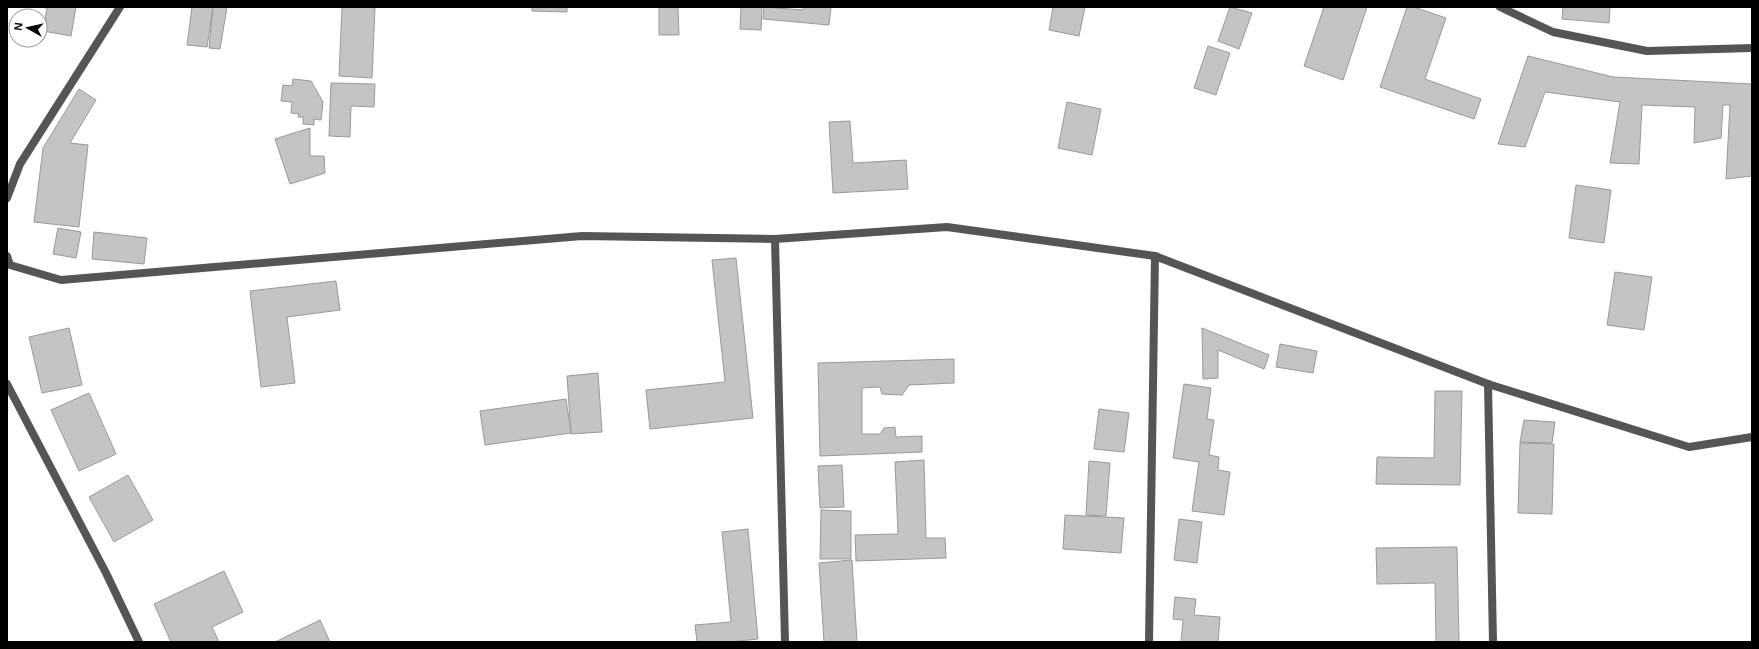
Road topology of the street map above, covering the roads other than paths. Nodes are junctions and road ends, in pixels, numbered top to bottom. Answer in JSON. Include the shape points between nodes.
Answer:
{"nodes":[{"id":1,"x":120,"y":7,"type":"edge"},
{"id":2,"x":1500,"y":7,"type":"edge"},
{"id":3,"x":1752,"y":48,"type":"edge"},
{"id":4,"x":7,"y":198,"type":"edge"},
{"id":5,"x":776,"y":239,"type":"junction"},
{"id":6,"x":7,"y":256,"type":"edge"},
{"id":7,"x":1154,"y":256,"type":"junction"},
{"id":8,"x":7,"y":384,"type":"edge"},
{"id":9,"x":1488,"y":384,"type":"junction"},
{"id":10,"x":1752,"y":437,"type":"edge"},
{"id":11,"x":139,"y":642,"type":"edge"},
{"id":12,"x":786,"y":642,"type":"edge"},
{"id":13,"x":1149,"y":642,"type":"edge"},
{"id":14,"x":1493,"y":642,"type":"edge"}],
"edges":[{"from":1,"to":4,"type":"street","via":[[20,164]]},
{"from":2,"to":3,"type":"street","via":[[1553,32],[1647,51]]},
{"from":5,"to":6,"type":"street","via":[[582,236],[61,280],[10,265]]},
{"from":5,"to":7,"type":"street","via":[[947,227]]},
{"from":5,"to":12,"type":"street"},
{"from":7,"to":9,"type":"street"},
{"from":7,"to":13,"type":"street"},
{"from":8,"to":11,"type":"street","via":[[106,573]]},
{"from":9,"to":10,"type":"street","via":[[1689,447]]},
{"from":9,"to":14,"type":"street"}]}
